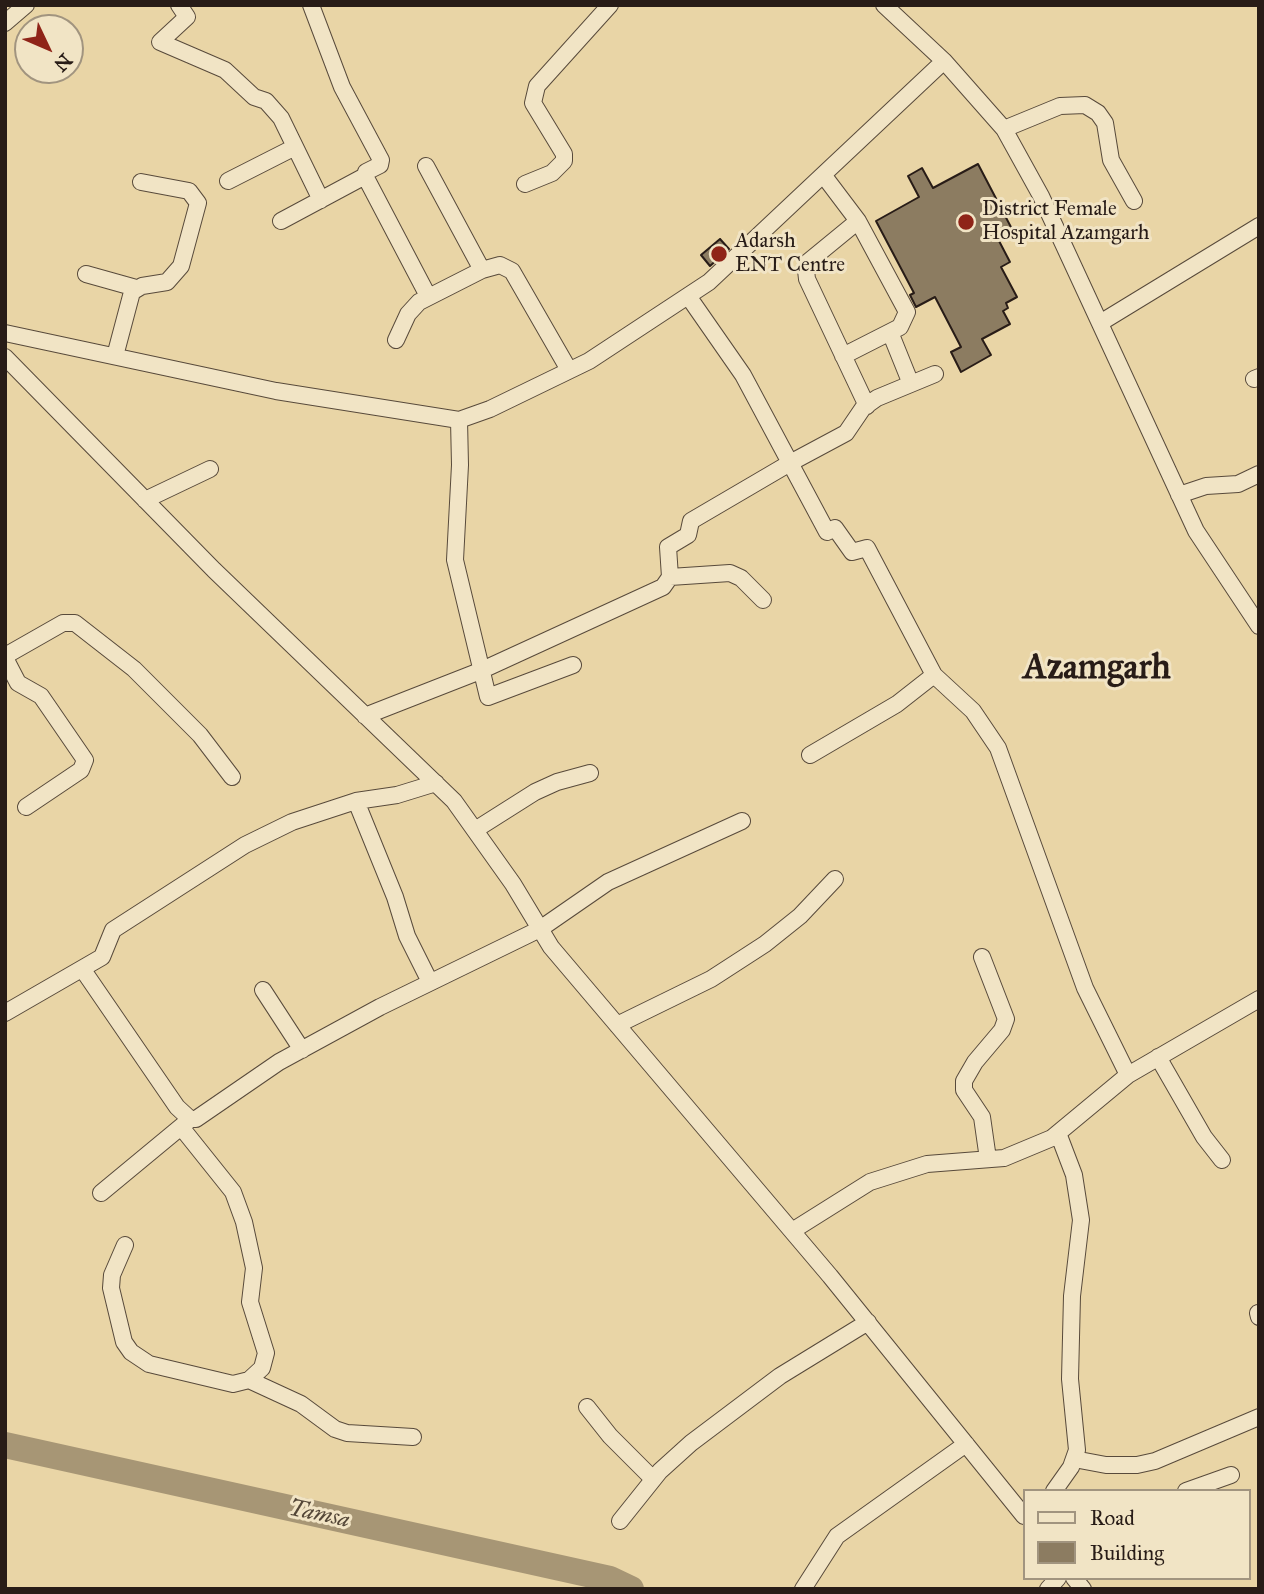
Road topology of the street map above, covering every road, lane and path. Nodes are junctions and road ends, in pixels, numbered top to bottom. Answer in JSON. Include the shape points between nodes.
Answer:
{"nodes":[{"id":1,"x":26,"y":5,"type":"edge"},
{"id":2,"x":178,"y":5,"type":"edge"},
{"id":3,"x":311,"y":5,"type":"edge"},
{"id":4,"x":610,"y":5,"type":"edge"},
{"id":5,"x":884,"y":5,"type":"edge"},
{"id":6,"x":5,"y":23,"type":"edge"},
{"id":7,"x":944,"y":61,"type":"junction"},
{"id":8,"x":1004,"y":129,"type":"junction"},
{"id":9,"x":295,"y":147,"type":"junction"},
{"id":10,"x":426,"y":166,"type":"dead end"},
{"id":11,"x":365,"y":176,"type":"junction"},
{"id":12,"x":824,"y":176,"type":"junction"},
{"id":13,"x":228,"y":181,"type":"dead end"},
{"id":14,"x":141,"y":182,"type":"dead end"},
{"id":15,"x":525,"y":184,"type":"dead end"},
{"id":16,"x":321,"y":200,"type":"junction"},
{"id":17,"x":1134,"y":201,"type":"dead end"},
{"id":18,"x":281,"y":221,"type":"dead end"},
{"id":19,"x":858,"y":221,"type":"junction"},
{"id":20,"x":1259,"y":226,"type":"edge"},
{"id":21,"x":482,"y":270,"type":"junction"},
{"id":22,"x":86,"y":274,"type":"dead end"},
{"id":23,"x":136,"y":288,"type":"junction"},
{"id":24,"x":428,"y":296,"type":"junction"},
{"id":25,"x":688,"y":296,"type":"junction"},
{"id":26,"x":1100,"y":323,"type":"junction"},
{"id":27,"x":890,"y":332,"type":"junction"},
{"id":28,"x":5,"y":333,"type":"edge"},
{"id":29,"x":396,"y":340,"type":"dead end"},
{"id":30,"x":115,"y":356,"type":"junction"},
{"id":31,"x":843,"y":356,"type":"junction"},
{"id":32,"x":8,"y":364,"type":"edge"},
{"id":33,"x":569,"y":370,"type":"junction"},
{"id":34,"x":935,"y":374,"type":"dead end"},
{"id":35,"x":911,"y":384,"type":"junction"},
{"id":36,"x":867,"y":406,"type":"junction"},
{"id":37,"x":459,"y":420,"type":"junction"},
{"id":38,"x":790,"y":463,"type":"junction"},
{"id":39,"x":210,"y":470,"type":"dead end"},
{"id":40,"x":1259,"y":474,"type":"edge"},
{"id":41,"x":1179,"y":495,"type":"junction"},
{"id":42,"x":145,"y":500,"type":"junction"},
{"id":43,"x":670,"y":578,"type":"junction"},
{"id":44,"x":763,"y":600,"type":"dead end"},
{"id":45,"x":1259,"y":626,"type":"edge"},
{"id":46,"x":5,"y":657,"type":"edge"},
{"id":47,"x":573,"y":665,"type":"dead end"},
{"id":48,"x":480,"y":671,"type":"junction"},
{"id":49,"x":934,"y":675,"type":"junction"},
{"id":50,"x":365,"y":716,"type":"junction"},
{"id":51,"x":810,"y":755,"type":"dead end"},
{"id":52,"x":590,"y":773,"type":"dead end"},
{"id":53,"x":232,"y":777,"type":"dead end"},
{"id":54,"x":436,"y":783,"type":"junction"},
{"id":55,"x":356,"y":800,"type":"junction"},
{"id":56,"x":26,"y":807,"type":"dead end"},
{"id":57,"x":742,"y":821,"type":"dead end"},
{"id":58,"x":475,"y":830,"type":"junction"},
{"id":59,"x":835,"y":879,"type":"dead end"},
{"id":60,"x":540,"y":929,"type":"junction"},
{"id":61,"x":982,"y":957,"type":"dead end"},
{"id":62,"x":83,"y":970,"type":"junction"},
{"id":63,"x":430,"y":982,"type":"junction"},
{"id":64,"x":263,"y":990,"type":"dead end"},
{"id":65,"x":1259,"y":999,"type":"edge"},
{"id":66,"x":5,"y":1013,"type":"edge"},
{"id":67,"x":617,"y":1025,"type":"junction"},
{"id":68,"x":302,"y":1050,"type":"junction"},
{"id":69,"x":1158,"y":1058,"type":"junction"},
{"id":70,"x":1128,"y":1075,"type":"junction"},
{"id":71,"x":186,"y":1123,"type":"junction"},
{"id":72,"x":1058,"y":1133,"type":"junction"},
{"id":73,"x":988,"y":1159,"type":"junction"},
{"id":74,"x":1222,"y":1160,"type":"dead end"},
{"id":75,"x":101,"y":1193,"type":"dead end"},
{"id":76,"x":792,"y":1231,"type":"junction"},
{"id":77,"x":125,"y":1245,"type":"dead end"},
{"id":78,"x":868,"y":1322,"type":"junction"},
{"id":79,"x":249,"y":1380,"type":"junction"},
{"id":80,"x":587,"y":1407,"type":"dead end"},
{"id":81,"x":1259,"y":1416,"type":"edge"},
{"id":82,"x":413,"y":1437,"type":"dead end"},
{"id":83,"x":966,"y":1444,"type":"junction"},
{"id":84,"x":1074,"y":1459,"type":"junction"},
{"id":85,"x":1231,"y":1475,"type":"dead end"},
{"id":86,"x":653,"y":1479,"type":"junction"},
{"id":87,"x":1057,"y":1489,"type":"edge"},
{"id":88,"x":1192,"y":1489,"type":"edge"},
{"id":89,"x":1023,"y":1515,"type":"edge"},
{"id":90,"x":620,"y":1521,"type":"dead end"},
{"id":91,"x":803,"y":1589,"type":"edge"}],
"edges":[{"from":1,"to":6,"type":"street"},
{"from":2,"to":9,"type":"street","via":[[187,17],[160,42],[225,70],[254,97],[266,100]]},
{"from":3,"to":11,"type":"street","via":[[342,87],[381,160]]},
{"from":4,"to":15,"type":"street","via":[[537,86],[533,103],[564,161],[552,173]]},
{"from":5,"to":7,"type":"street"},
{"from":7,"to":8,"type":"street"},
{"from":7,"to":12,"type":"street"},
{"from":8,"to":17,"type":"street","via":[[1060,106],[1086,105],[1105,123],[1111,160]]},
{"from":8,"to":26,"type":"street"},
{"from":9,"to":13,"type":"street"},
{"from":9,"to":16,"type":"street"},
{"from":10,"to":21,"type":"street"},
{"from":11,"to":16,"type":"street"},
{"from":11,"to":24,"type":"street"},
{"from":12,"to":19,"type":"street"},
{"from":12,"to":25,"type":"street"},
{"from":14,"to":23,"type":"street","via":[[189,191],[198,203],[178,272],[167,282]]},
{"from":16,"to":18,"type":"street"},
{"from":19,"to":27,"type":"street","via":[[906,312],[904,323]]},
{"from":19,"to":31,"type":"street","via":[[808,262],[806,270]]},
{"from":20,"to":26,"type":"street"},
{"from":21,"to":24,"type":"street"},
{"from":21,"to":33,"type":"street","via":[[500,265],[512,271]]},
{"from":22,"to":23,"type":"street"},
{"from":23,"to":30,"type":"street","via":[[128,298]]},
{"from":24,"to":29,"type":"street","via":[[408,314]]},
{"from":25,"to":33,"type":"street"},
{"from":25,"to":38,"type":"street","via":[[743,375]]},
{"from":26,"to":41,"type":"street"},
{"from":27,"to":31,"type":"street"},
{"from":27,"to":35,"type":"street"},
{"from":28,"to":30,"type":"street"},
{"from":30,"to":37,"type":"street","via":[[276,391]]},
{"from":31,"to":36,"type":"street"},
{"from":32,"to":42,"type":"street"},
{"from":33,"to":37,"type":"street"},
{"from":34,"to":35,"type":"street"},
{"from":35,"to":36,"type":"street"},
{"from":36,"to":38,"type":"street","via":[[846,433]]},
{"from":37,"to":48,"type":"street","via":[[454,548]]},
{"from":38,"to":43,"type":"street","via":[[691,522],[688,535],[668,547]]},
{"from":38,"to":49,"type":"street","via":[[827,532],[835,528],[852,552],[867,548]]},
{"from":39,"to":42,"type":"street"},
{"from":40,"to":41,"type":"street","via":[[1238,485],[1206,486]]},
{"from":41,"to":45,"type":"street","via":[[1196,531]]},
{"from":42,"to":50,"type":"street"},
{"from":43,"to":44,"type":"street","via":[[730,573]]},
{"from":43,"to":48,"type":"street","via":[[663,587]]},
{"from":46,"to":53,"type":"street","via":[[63,623],[75,622],[200,735]]},
{"from":46,"to":56,"type":"street","via":[[18,683],[41,696],[85,760],[81,770]]},
{"from":47,"to":48,"type":"street","via":[[488,697]]},
{"from":48,"to":50,"type":"street"},
{"from":49,"to":51,"type":"street","via":[[897,704]]},
{"from":49,"to":70,"type":"street","via":[[973,711],[998,748],[1085,988]]},
{"from":50,"to":54,"type":"street"},
{"from":52,"to":58,"type":"street","via":[[535,792]]},
{"from":54,"to":55,"type":"street","via":[[397,795]]},
{"from":54,"to":58,"type":"street"},
{"from":55,"to":62,"type":"street","via":[[292,822],[246,845],[113,930],[105,954]]},
{"from":55,"to":63,"type":"street","via":[[407,936]]},
{"from":57,"to":60,"type":"street","via":[[608,883]]},
{"from":58,"to":60,"type":"street"},
{"from":59,"to":67,"type":"street","via":[[765,944],[711,979]]},
{"from":60,"to":63,"type":"street"},
{"from":60,"to":67,"type":"street"},
{"from":61,"to":73,"type":"street","via":[[1006,1019],[964,1082],[964,1090],[982,1117]]},
{"from":62,"to":66,"type":"street"},
{"from":62,"to":71,"type":"street"},
{"from":63,"to":68,"type":"street"},
{"from":64,"to":68,"type":"street"},
{"from":65,"to":69,"type":"street"},
{"from":67,"to":76,"type":"street"},
{"from":68,"to":71,"type":"street"},
{"from":69,"to":70,"type":"street"},
{"from":69,"to":74,"type":"street"},
{"from":70,"to":72,"type":"street"},
{"from":71,"to":75,"type":"street"},
{"from":71,"to":79,"type":"street","via":[[233,1192],[250,1239],[254,1268],[250,1302],[266,1358]]},
{"from":72,"to":73,"type":"street","via":[[1004,1158]]},
{"from":72,"to":84,"type":"street","via":[[1074,1175],[1081,1220],[1072,1296]]},
{"from":73,"to":76,"type":"street","via":[[927,1164],[870,1182]]},
{"from":76,"to":78,"type":"street"},
{"from":77,"to":79,"type":"street","via":[[111,1282],[127,1348],[149,1364],[233,1384]]},
{"from":78,"to":83,"type":"street"},
{"from":78,"to":86,"type":"street","via":[[744,1401]]},
{"from":79,"to":82,"type":"street","via":[[302,1404],[334,1429]]},
{"from":80,"to":86,"type":"street"},
{"from":81,"to":84,"type":"street","via":[[1137,1465]]},
{"from":83,"to":89,"type":"street"},
{"from":83,"to":91,"type":"street","via":[[837,1536]]},
{"from":84,"to":87,"type":"street"},
{"from":85,"to":88,"type":"street"},
{"from":86,"to":90,"type":"street"}]}
